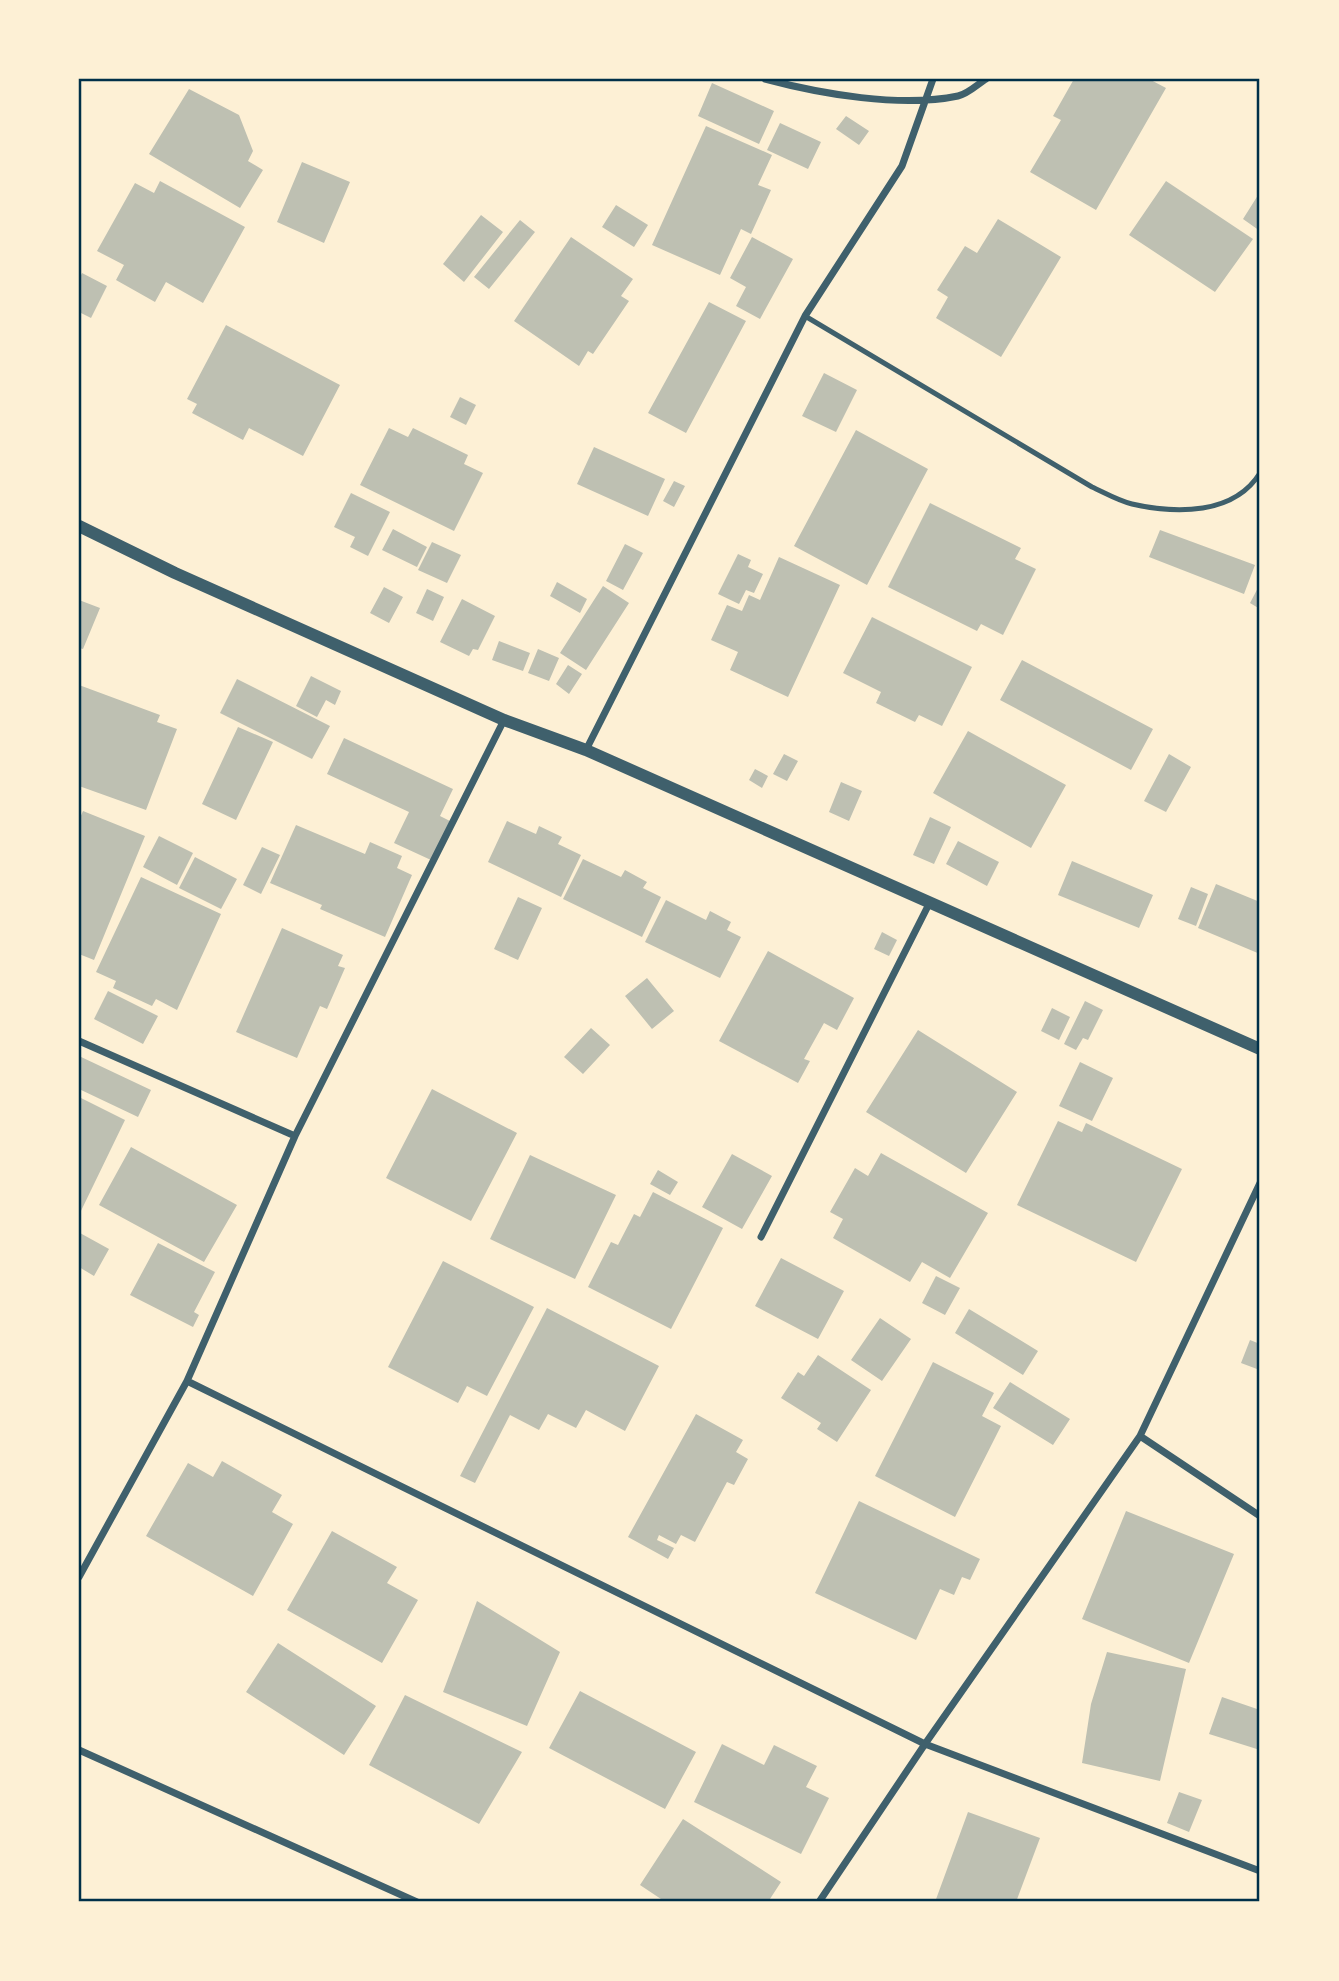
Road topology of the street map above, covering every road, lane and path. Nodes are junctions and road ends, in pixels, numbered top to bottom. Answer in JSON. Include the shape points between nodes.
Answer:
{"nodes":[{"id":1,"x":765,"y":79,"type":"edge"},
{"id":2,"x":933,"y":79,"type":"edge"},
{"id":3,"x":986,"y":79,"type":"edge"},
{"id":4,"x":926,"y":99,"type":"junction"},
{"id":5,"x":805,"y":316,"type":"junction"},
{"id":6,"x":1260,"y":473,"type":"edge"},
{"id":7,"x":79,"y":526,"type":"edge"},
{"id":8,"x":504,"y":720,"type":"junction"},
{"id":9,"x":586,"y":750,"type":"junction"},
{"id":10,"x":930,"y":901,"type":"junction"},
{"id":11,"x":79,"y":1041,"type":"edge"},
{"id":12,"x":1260,"y":1049,"type":"edge"},
{"id":13,"x":295,"y":1136,"type":"junction"},
{"id":14,"x":1260,"y":1183,"type":"edge"},
{"id":15,"x":761,"y":1237,"type":"dead end"},
{"id":16,"x":187,"y":1381,"type":"junction"},
{"id":17,"x":1140,"y":1436,"type":"junction"},
{"id":18,"x":1260,"y":1516,"type":"edge"},
{"id":19,"x":79,"y":1577,"type":"edge"},
{"id":20,"x":925,"y":1744,"type":"junction"},
{"id":21,"x":79,"y":1750,"type":"edge"},
{"id":22,"x":1260,"y":1871,"type":"edge"},
{"id":23,"x":417,"y":1902,"type":"edge"},
{"id":24,"x":820,"y":1902,"type":"edge"}],
"edges":[{"from":1,"to":4,"type":"street","via":[[845,96]]},
{"from":2,"to":4,"type":"street"},
{"from":3,"to":4,"type":"street","via":[[961,96]]},
{"from":4,"to":5,"type":"street","via":[[902,166]]},
{"from":5,"to":6,"type":"lane","via":[[1092,487],[1130,504],[1208,508],[1240,496]]},
{"from":5,"to":9,"type":"street"},
{"from":7,"to":8,"type":"street"},
{"from":8,"to":9,"type":"street"},
{"from":8,"to":13,"type":"street"},
{"from":9,"to":10,"type":"street"},
{"from":10,"to":12,"type":"street"},
{"from":10,"to":15,"type":"street"},
{"from":11,"to":13,"type":"street"},
{"from":13,"to":16,"type":"street"},
{"from":14,"to":17,"type":"street"},
{"from":16,"to":19,"type":"street"},
{"from":16,"to":20,"type":"street"},
{"from":17,"to":18,"type":"street"},
{"from":17,"to":20,"type":"street"},
{"from":20,"to":22,"type":"street"},
{"from":20,"to":24,"type":"street"},
{"from":21,"to":23,"type":"street"}]}
